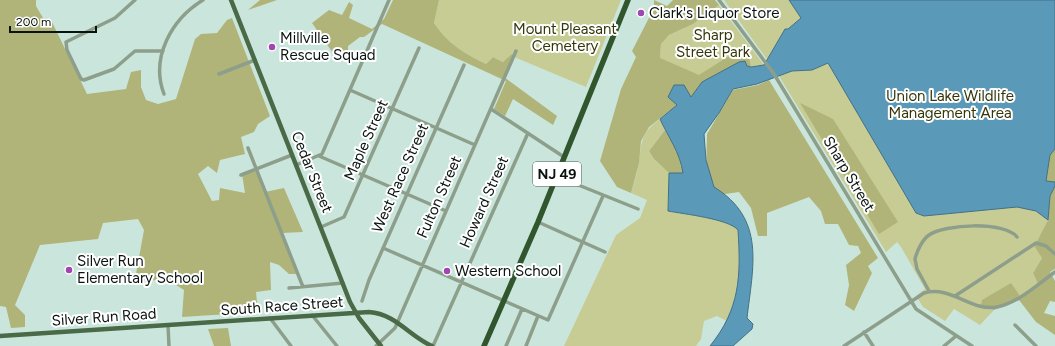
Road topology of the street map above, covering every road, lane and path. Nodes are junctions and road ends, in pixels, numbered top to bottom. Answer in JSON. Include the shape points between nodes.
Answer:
{"nodes":[{"id":1,"x":136,"y":0,"type":"edge"},
{"id":2,"x":203,"y":0,"type":"edge"},
{"id":3,"x":232,"y":0,"type":"edge"},
{"id":4,"x":389,"y":0,"type":"edge"},
{"id":5,"x":628,"y":0,"type":"edge"},
{"id":6,"x":719,"y":0,"type":"edge"},
{"id":7,"x":419,"y":48,"type":"dead end"},
{"id":8,"x":163,"y":51,"type":"junction"},
{"id":9,"x":516,"y":51,"type":"dead end"},
{"id":10,"x":255,"y":60,"type":"junction"},
{"id":11,"x":464,"y":65,"type":"dead end"},
{"id":12,"x":219,"y":74,"type":"dead end"},
{"id":13,"x":350,"y":90,"type":"junction"},
{"id":14,"x":164,"y":94,"type":"dead end"},
{"id":15,"x":392,"y":109,"type":"junction"},
{"id":16,"x":491,"y":109,"type":"junction"},
{"id":17,"x":436,"y":128,"type":"junction"},
{"id":18,"x":528,"y":133,"type":"junction"},
{"id":19,"x":475,"y":145,"type":"junction"},
{"id":20,"x":248,"y":148,"type":"dead end"},
{"id":21,"x":292,"y":155,"type":"junction"},
{"id":22,"x":319,"y":156,"type":"junction"},
{"id":23,"x":564,"y":157,"type":"junction"},
{"id":24,"x":296,"y":165,"type":"junction"},
{"id":25,"x":256,"y":169,"type":"junction"},
{"id":26,"x":240,"y":175,"type":"dead end"},
{"id":27,"x":363,"y":175,"type":"junction"},
{"id":28,"x":556,"y":176,"type":"junction"},
{"id":29,"x":407,"y":194,"type":"junction"},
{"id":30,"x":603,"y":196,"type":"junction"},
{"id":31,"x":638,"y":209,"type":"dead end"},
{"id":32,"x":446,"y":211,"type":"junction"},
{"id":33,"x":538,"y":222,"type":"junction"},
{"id":34,"x":321,"y":227,"type":"junction"},
{"id":35,"x":1017,"y":237,"type":"dead end"},
{"id":36,"x":583,"y":242,"type":"junction"},
{"id":37,"x":383,"y":248,"type":"junction"},
{"id":38,"x":604,"y":252,"type":"dead end"},
{"id":39,"x":1055,"y":254,"type":"edge"},
{"id":40,"x":422,"y":265,"type":"junction"},
{"id":41,"x":1055,"y":272,"type":"edge"},
{"id":42,"x":343,"y":283,"type":"junction"},
{"id":43,"x":462,"y":283,"type":"junction"},
{"id":44,"x":303,"y":287,"type":"junction"},
{"id":45,"x":289,"y":288,"type":"dead end"},
{"id":46,"x":929,"y":291,"type":"junction"},
{"id":47,"x":956,"y":296,"type":"junction"},
{"id":48,"x":362,"y":301,"type":"dead end"},
{"id":49,"x":911,"y":301,"type":"junction"},
{"id":50,"x":504,"y":302,"type":"junction"},
{"id":51,"x":522,"y":309,"type":"junction"},
{"id":52,"x":356,"y":313,"type":"junction"},
{"id":53,"x":312,"y":315,"type":"junction"},
{"id":54,"x":538,"y":316,"type":"junction"},
{"id":55,"x":270,"y":318,"type":"junction"},
{"id":56,"x":210,"y":322,"type":"joint"},
{"id":57,"x":397,"y":322,"type":"junction"},
{"id":58,"x":168,"y":325,"type":"junction"},
{"id":59,"x":1014,"y":325,"type":"dead end"},
{"id":60,"x":864,"y":332,"type":"junction"},
{"id":61,"x":0,"y":336,"type":"edge"},
{"id":62,"x":956,"y":336,"type":"junction"},
{"id":63,"x":378,"y":345,"type":"edge"},
{"id":64,"x":169,"y":346,"type":"edge"},
{"id":65,"x":291,"y":346,"type":"edge"},
{"id":66,"x":338,"y":346,"type":"edge"},
{"id":67,"x":432,"y":346,"type":"edge"},
{"id":68,"x":484,"y":346,"type":"edge"},
{"id":69,"x":506,"y":346,"type":"edge"},
{"id":70,"x":526,"y":346,"type":"edge"},
{"id":71,"x":844,"y":346,"type":"edge"},
{"id":72,"x":873,"y":346,"type":"edge"},
{"id":73,"x":944,"y":346,"type":"edge"},
{"id":74,"x":972,"y":346,"type":"edge"},
{"id":75,"x":1036,"y":346,"type":"edge"}],
"edges":[{"from":1,"to":8,"type":"street","via":[[115,18],[67,42],[66,45],[83,80],[114,69],[135,51]]},
{"from":2,"to":8,"type":"street","via":[[187,11],[174,26]]},
{"from":3,"to":10,"type":"main road","name":"Cedar Street"},
{"from":4,"to":13,"type":"street"},
{"from":5,"to":23,"type":"highway","number":"NJ 49"},
{"from":6,"to":49,"type":"street","name":"Sharp Street","via":[[774,74]]},
{"from":7,"to":15,"type":"street","name":"Maple Street"},
{"from":8,"to":14,"type":"street","via":[[160,79]]},
{"from":9,"to":16,"type":"street","name":"Fulton Street"},
{"from":10,"to":12,"type":"street"},
{"from":10,"to":21,"type":"main road","name":"Cedar Street"},
{"from":11,"to":17,"type":"street","name":"West Race Street"},
{"from":13,"to":15,"type":"street"},
{"from":13,"to":22,"type":"street"},
{"from":15,"to":17,"type":"street"},
{"from":15,"to":27,"type":"street","name":"Maple Street"},
{"from":16,"to":18,"type":"street"},
{"from":16,"to":19,"type":"street","name":"Fulton Street"},
{"from":17,"to":19,"type":"street"},
{"from":17,"to":29,"type":"street","name":"West Race Street"},
{"from":18,"to":23,"type":"street"},
{"from":18,"to":43,"type":"street","name":"Howard Street"},
{"from":19,"to":32,"type":"street","name":"Fulton Street"},
{"from":20,"to":25,"type":"street"},
{"from":21,"to":24,"type":"main road","name":"Cedar Street"},
{"from":21,"to":25,"type":"street"},
{"from":22,"to":24,"type":"street"},
{"from":22,"to":27,"type":"street"},
{"from":23,"to":28,"type":"highway","number":"NJ 49"},
{"from":24,"to":34,"type":"main road","name":"Cedar Street"},
{"from":25,"to":26,"type":"street"},
{"from":25,"to":44,"type":"street"},
{"from":27,"to":29,"type":"street"},
{"from":27,"to":34,"type":"street","name":"Maple Street","via":[[344,217]]},
{"from":28,"to":30,"type":"street"},
{"from":28,"to":33,"type":"highway","number":"NJ 49"},
{"from":29,"to":32,"type":"street"},
{"from":29,"to":37,"type":"street","name":"West Race Street"},
{"from":30,"to":31,"type":"street"},
{"from":30,"to":36,"type":"street"},
{"from":32,"to":40,"type":"street","name":"Fulton Street"},
{"from":33,"to":36,"type":"street"},
{"from":33,"to":50,"type":"highway","number":"NJ 49"},
{"from":34,"to":42,"type":"main road","name":"Cedar Street"},
{"from":35,"to":46,"type":"street","via":[[1014,233],[990,226],[944,229],[928,236],[915,259],[917,269]]},
{"from":36,"to":38,"type":"street"},
{"from":36,"to":54,"type":"street","via":[[548,320]]},
{"from":37,"to":40,"type":"street"},
{"from":37,"to":48,"type":"street","name":"West Race Street"},
{"from":39,"to":47,"type":"street","via":[[1042,244],[1036,243]]},
{"from":40,"to":43,"type":"street"},
{"from":40,"to":57,"type":"street","name":"Fulton Street"},
{"from":41,"to":47,"type":"street","via":[[1012,302],[997,307],[981,306]]},
{"from":42,"to":44,"type":"street"},
{"from":42,"to":52,"type":"main road","name":"Cedar Street"},
{"from":43,"to":50,"type":"street"},
{"from":43,"to":67,"type":"street","name":"Howard Street"},
{"from":44,"to":45,"type":"street"},
{"from":46,"to":47,"type":"street"},
{"from":46,"to":49,"type":"street"},
{"from":49,"to":60,"type":"street"},
{"from":49,"to":62,"type":"street","name":"Sharp Street","via":[[918,311]]},
{"from":50,"to":51,"type":"street"},
{"from":50,"to":68,"type":"highway","number":"NJ 49"},
{"from":51,"to":54,"type":"street"},
{"from":51,"to":69,"type":"street"},
{"from":52,"to":53,"type":"main road","name":"South Race Street"},
{"from":52,"to":57,"type":"main road","name":"South Race Street","via":[[382,314]]},
{"from":52,"to":63,"type":"main road","name":"Cedar Street"},
{"from":53,"to":55,"type":"main road","name":"South Race Street"},
{"from":53,"to":66,"type":"street"},
{"from":54,"to":70,"type":"street"},
{"from":55,"to":56,"type":"main road","name":"South Race Street"},
{"from":55,"to":65,"type":"street"},
{"from":56,"to":58,"type":"main road","name":"Silver Run Road"},
{"from":57,"to":63,"type":"street","name":"Fulton Street","via":[[393,330]]},
{"from":57,"to":67,"type":"main road","name":"South Race Street"},
{"from":58,"to":61,"type":"main road","name":"Silver Run Road"},
{"from":58,"to":64,"type":"street"},
{"from":59,"to":75,"type":"street"},
{"from":60,"to":71,"type":"street"},
{"from":60,"to":72,"type":"street"},
{"from":62,"to":73,"type":"street"},
{"from":62,"to":74,"type":"street","name":"Sharp Street"}]}
